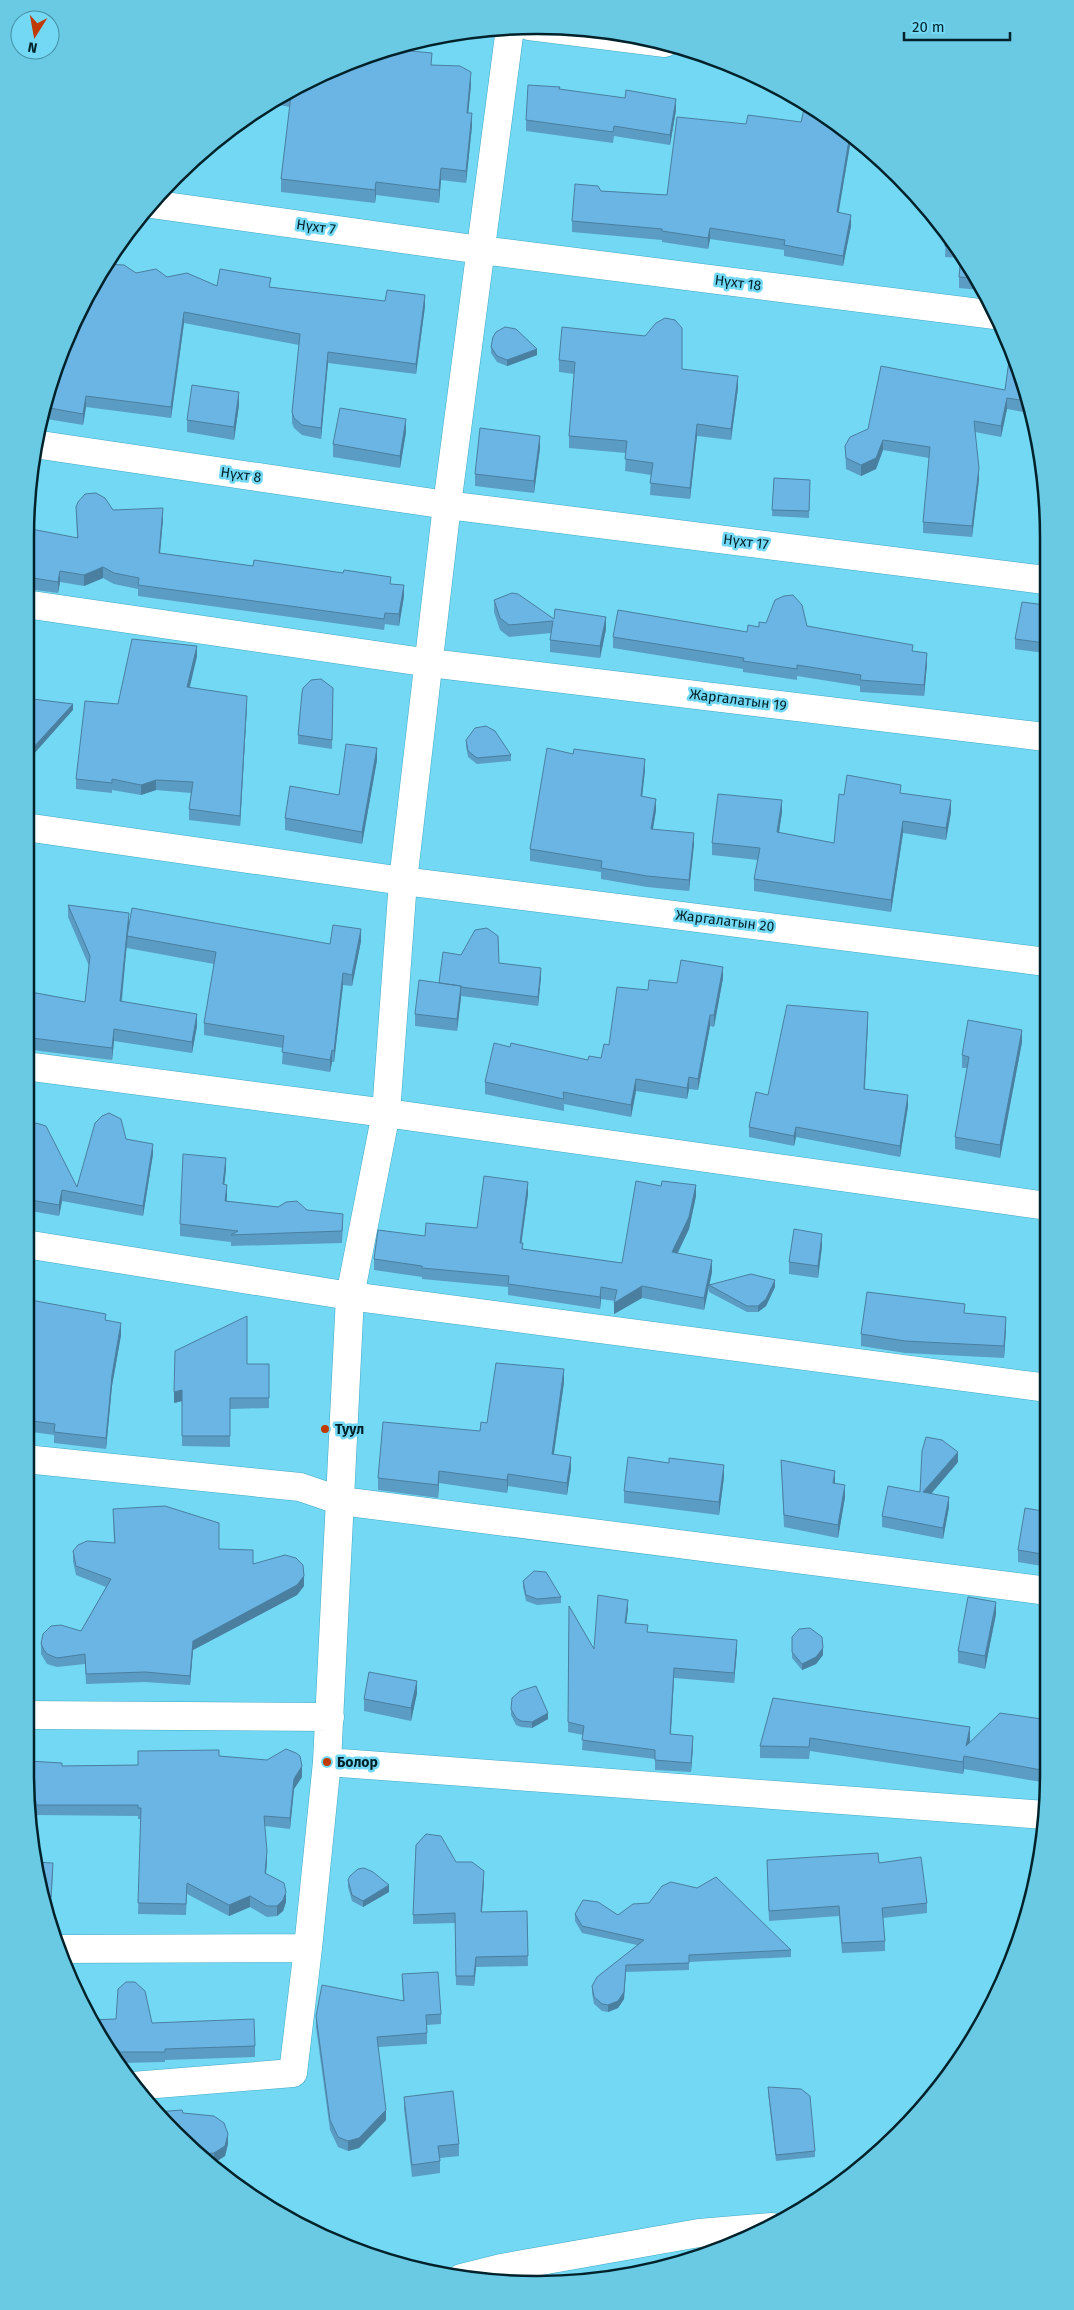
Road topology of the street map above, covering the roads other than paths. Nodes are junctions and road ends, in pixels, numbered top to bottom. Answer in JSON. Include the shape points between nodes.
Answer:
{"nodes":[{"id":1,"x":509,"y":35,"type":"edge"},
{"id":2,"x":159,"y":205,"type":"edge"},
{"id":3,"x":480,"y":250,"type":"junction"},
{"id":4,"x":988,"y":314,"type":"edge"},
{"id":5,"x":42,"y":445,"type":"edge"},
{"id":6,"x":447,"y":505,"type":"junction"},
{"id":7,"x":1040,"y":579,"type":"edge"},
{"id":8,"x":34,"y":605,"type":"edge"},
{"id":9,"x":430,"y":663,"type":"junction"},
{"id":10,"x":1040,"y":735,"type":"edge"},
{"id":11,"x":34,"y":828,"type":"edge"},
{"id":12,"x":403,"y":881,"type":"junction"},
{"id":13,"x":1040,"y":961,"type":"edge"},
{"id":14,"x":34,"y":1067,"type":"edge"},
{"id":15,"x":386,"y":1113,"type":"junction"},
{"id":16,"x":1040,"y":1205,"type":"edge"},
{"id":17,"x":34,"y":1245,"type":"edge"},
{"id":18,"x":350,"y":1296,"type":"junction"},
{"id":19,"x":1040,"y":1387,"type":"edge"},
{"id":20,"x":34,"y":1460,"type":"edge"},
{"id":21,"x":341,"y":1501,"type":"junction"},
{"id":22,"x":1040,"y":1590,"type":"edge"},
{"id":23,"x":34,"y":1715,"type":"edge"},
{"id":24,"x":330,"y":1717,"type":"junction"},
{"id":25,"x":328,"y":1762,"type":"junction"},
{"id":26,"x":1038,"y":1814,"type":"edge"},
{"id":27,"x":308,"y":1948,"type":"junction"},
{"id":28,"x":65,"y":1949,"type":"edge"},
{"id":29,"x":143,"y":2085,"type":"edge"},
{"id":30,"x":750,"y":2229,"type":"edge"},
{"id":31,"x":481,"y":2273,"type":"edge"}],
"edges":[{"from":1,"to":3,"type":"street"},
{"from":2,"to":3,"type":"street","name":"Нүхт 7"},
{"from":3,"to":4,"type":"street","name":"Нүхт 18"},
{"from":3,"to":6,"type":"street"},
{"from":5,"to":6,"type":"street","name":"Нүхт 8"},
{"from":6,"to":7,"type":"street","name":"Нүхт 17"},
{"from":6,"to":9,"type":"street"},
{"from":8,"to":9,"type":"street","name":"Жаргалатын 19"},
{"from":9,"to":10,"type":"street","name":"Жаргалатын 19"},
{"from":9,"to":12,"type":"street"},
{"from":11,"to":12,"type":"street","name":"Жаргалатын 20"},
{"from":12,"to":13,"type":"street","name":"Жаргалатын 20"},
{"from":12,"to":15,"type":"street"},
{"from":14,"to":15,"type":"street"},
{"from":15,"to":16,"type":"street"},
{"from":15,"to":18,"type":"street"},
{"from":17,"to":18,"type":"street"},
{"from":18,"to":19,"type":"street"},
{"from":18,"to":21,"type":"street"},
{"from":20,"to":21,"type":"street","via":[[300,1487]]},
{"from":21,"to":22,"type":"street"},
{"from":21,"to":24,"type":"street"},
{"from":23,"to":24,"type":"street"},
{"from":24,"to":25,"type":"street"},
{"from":25,"to":26,"type":"street"},
{"from":25,"to":27,"type":"street"},
{"from":27,"to":28,"type":"street"},
{"from":27,"to":29,"type":"street","via":[[292,2073]]},
{"from":30,"to":31,"type":"street","via":[[699,2233]]}]}
